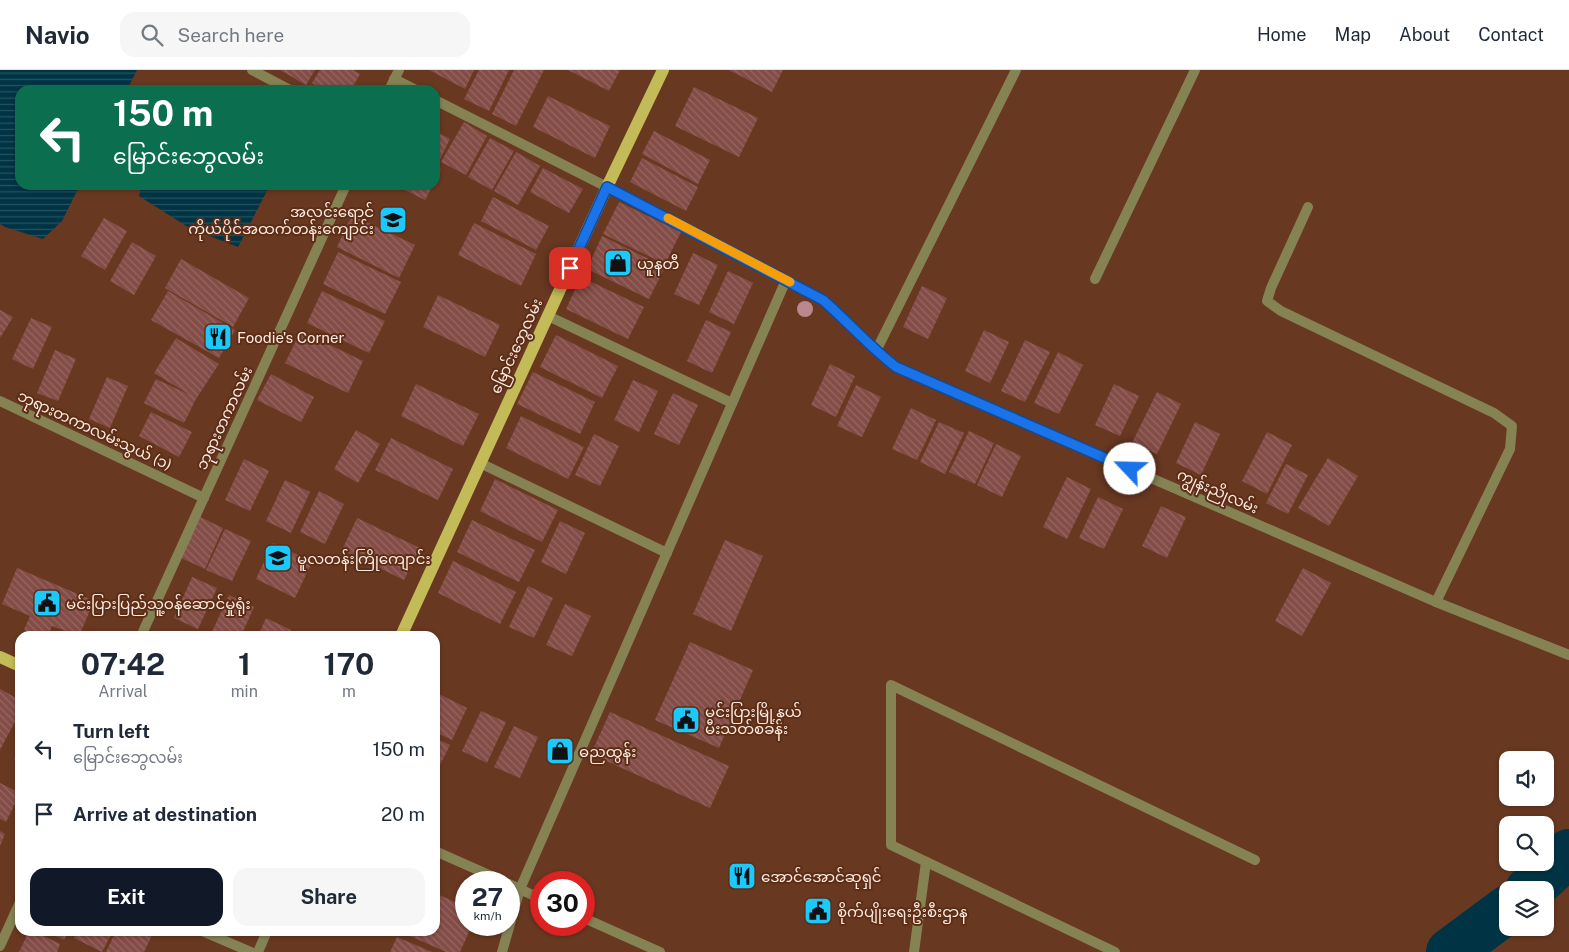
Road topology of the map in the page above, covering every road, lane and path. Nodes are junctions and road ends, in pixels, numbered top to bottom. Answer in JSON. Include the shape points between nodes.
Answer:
{"nodes":[{"id":1,"x":252,"y":70,"type":"edge"},
{"id":2,"x":663,"y":70,"type":"edge"},
{"id":3,"x":1016,"y":70,"type":"edge"},
{"id":4,"x":1195,"y":70,"type":"edge"},
{"id":5,"x":396,"y":75,"type":"edge"},
{"id":6,"x":280,"y":85,"type":"edge"},
{"id":7,"x":409,"y":85,"type":"edge"},
{"id":8,"x":440,"y":103,"type":"edge"},
{"id":9,"x":607,"y":187,"type":"junction"},
{"id":10,"x":344,"y":190,"type":"edge"},
{"id":11,"x":1308,"y":207,"type":"dead end"},
{"id":12,"x":1094,"y":279,"type":"dead end"},
{"id":13,"x":786,"y":280,"type":"junction"},
{"id":14,"x":548,"y":316,"type":"junction"},
{"id":15,"x":876,"y":351,"type":"junction"},
{"id":16,"x":0,"y":401,"type":"edge"},
{"id":17,"x":732,"y":403,"type":"junction"},
{"id":18,"x":480,"y":463,"type":"junction"},
{"id":19,"x":204,"y":498,"type":"junction"},
{"id":20,"x":667,"y":553,"type":"junction"},
{"id":21,"x":1436,"y":602,"type":"junction"},
{"id":22,"x":143,"y":631,"type":"edge"},
{"id":23,"x":402,"y":631,"type":"edge"},
{"id":24,"x":1569,"y":655,"type":"edge"},
{"id":25,"x":0,"y":657,"type":"edge"},
{"id":26,"x":15,"y":664,"type":"edge"},
{"id":27,"x":440,"y":853,"type":"edge"},
{"id":28,"x":1255,"y":860,"type":"dead end"},
{"id":29,"x":926,"y":862,"type":"junction"},
{"id":30,"x":480,"y":871,"type":"edge"},
{"id":31,"x":520,"y":889,"type":"joint"},
{"id":32,"x":530,"y":894,"type":"edge"},
{"id":33,"x":15,"y":913,"type":"edge"},
{"id":34,"x":595,"y":923,"type":"edge"},
{"id":35,"x":214,"y":936,"type":"edge"},
{"id":36,"x":265,"y":936,"type":"edge"},
{"id":37,"x":507,"y":936,"type":"edge"},
{"id":38,"x":0,"y":946,"type":"edge"},
{"id":39,"x":251,"y":952,"type":"edge"},
{"id":40,"x":258,"y":952,"type":"edge"},
{"id":41,"x":502,"y":952,"type":"edge"},
{"id":42,"x":660,"y":952,"type":"edge"},
{"id":43,"x":914,"y":952,"type":"edge"},
{"id":44,"x":1115,"y":952,"type":"edge"}],
"edges":[{"from":1,"to":6,"type":"street"},
{"from":2,"to":9,"type":"main road","name":"မြောင်းဘွေလမ်း"},
{"from":3,"to":15,"type":"street"},
{"from":4,"to":12,"type":"street"},
{"from":5,"to":7,"type":"street"},
{"from":8,"to":9,"type":"street","name":"ကျွန်းညိုလမ်း"},
{"from":9,"to":13,"type":"street","name":"ကျွန်းညိုလမ်း"},
{"from":9,"to":14,"type":"main road","name":"မြောင်းဘွေလမ်း"},
{"from":10,"to":19,"type":"street","name":"ဘုရားတကာလမ်း"},
{"from":11,"to":21,"type":"street","via":[[1267,301],[1281,311],[1494,413],[1512,426],[1510,448]]},
{"from":13,"to":15,"type":"street","name":"ကျွန်းညိုလမ်း","via":[[823,300]]},
{"from":13,"to":17,"type":"street"},
{"from":14,"to":17,"type":"street"},
{"from":14,"to":18,"type":"main road","name":"မြောင်းဘွေလမ်း"},
{"from":15,"to":21,"type":"street","name":"ကျွန်းညိုလမ်း","via":[[896,367]]},
{"from":16,"to":19,"type":"street","name":"ဘုရားတကာလမ်းသွယ် (၁)"},
{"from":17,"to":20,"type":"street"},
{"from":18,"to":20,"type":"street"},
{"from":18,"to":23,"type":"main road","name":"မြောင်းဘွေလမ်း"},
{"from":19,"to":22,"type":"street","name":"ဘုရားတကာလမ်း"},
{"from":20,"to":31,"type":"street"},
{"from":21,"to":24,"type":"street","name":"ကျွန်းညိုလမ်း"},
{"from":25,"to":26,"type":"main road"},
{"from":27,"to":30,"type":"street"},
{"from":28,"to":29,"type":"street","via":[[891,685],[891,845]]},
{"from":29,"to":43,"type":"street"},
{"from":29,"to":44,"type":"street"},
{"from":31,"to":32,"type":"street"},
{"from":33,"to":38,"type":"street"},
{"from":34,"to":42,"type":"street"},
{"from":35,"to":39,"type":"street"},
{"from":36,"to":40,"type":"street"},
{"from":37,"to":41,"type":"street"}]}
